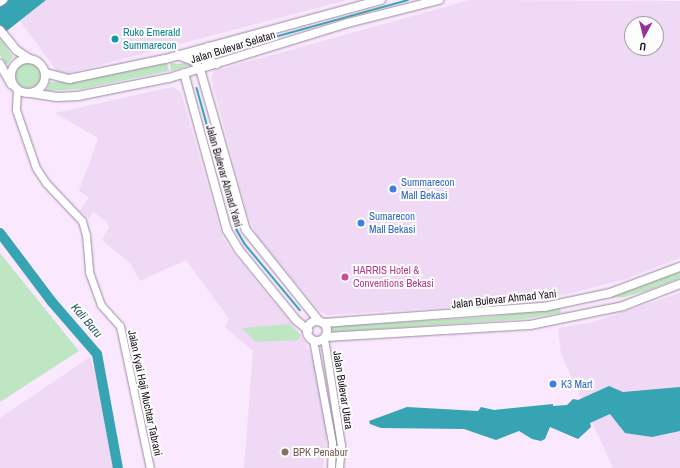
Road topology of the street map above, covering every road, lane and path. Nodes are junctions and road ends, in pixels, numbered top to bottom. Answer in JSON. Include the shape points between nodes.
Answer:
{"nodes":[{"id":1,"x":3,"y":0,"type":"edge"},
{"id":2,"x":381,"y":0,"type":"edge"},
{"id":3,"x":439,"y":0,"type":"edge"},
{"id":4,"x":0,"y":2,"type":"edge"},
{"id":5,"x":0,"y":31,"type":"edge"},
{"id":6,"x":210,"y":46,"type":"junction"},
{"id":7,"x":178,"y":55,"type":"junction"},
{"id":8,"x":30,"y":59,"type":"junction"},
{"id":9,"x":0,"y":64,"type":"edge"},
{"id":10,"x":217,"y":64,"type":"junction"},
{"id":11,"x":45,"y":73,"type":"junction"},
{"id":12,"x":201,"y":73,"type":"junction"},
{"id":13,"x":184,"y":74,"type":"junction"},
{"id":14,"x":55,"y":77,"type":"junction"},
{"id":15,"x":186,"y":83,"type":"junction"},
{"id":16,"x":16,"y":88,"type":"junction"},
{"id":17,"x":31,"y":93,"type":"junction"},
{"id":18,"x":45,"y":95,"type":"junction"},
{"id":19,"x":680,"y":267,"type":"edge"},
{"id":20,"x":680,"y":284,"type":"edge"},
{"id":21,"x":310,"y":310,"type":"junction"},
{"id":22,"x":296,"y":320,"type":"junction"},
{"id":23,"x":321,"y":322,"type":"junction"},
{"id":24,"x":308,"y":330,"type":"junction"},
{"id":25,"x":325,"y":338,"type":"junction"},
{"id":26,"x":313,"y":340,"type":"junction"},
{"id":27,"x":150,"y":468,"type":"edge"},
{"id":28,"x":331,"y":468,"type":"edge"},
{"id":29,"x":339,"y":468,"type":"edge"}],
"edges":[{"from":1,"to":4,"type":"main road"},
{"from":2,"to":6,"type":"main road","name":"Jalan Bulevar Selatan"},
{"from":3,"to":10,"type":"main road","name":"Jalan Bulevar Selatan","via":[[348,23]]},
{"from":5,"to":8,"type":"main road","via":[[16,50]]},
{"from":6,"to":7,"type":"main road","name":"Jalan Bulevar Selatan"},
{"from":6,"to":10,"type":"main road","via":[[204,52],[205,60]]},
{"from":7,"to":12,"type":"main road","via":[[194,61]]},
{"from":7,"to":14,"type":"main road","name":"Jalan Bulevar Selatan","via":[[69,79]]},
{"from":8,"to":11,"type":"main road","via":[[40,64]]},
{"from":8,"to":16,"type":"main road","via":[[18,62],[12,69],[11,80]]},
{"from":9,"to":16,"type":"main road","via":[[8,82]]},
{"from":10,"to":12,"type":"main road","name":"Jalan Bulevar Selatan"},
{"from":11,"to":14,"type":"main road","name":"Jalan Bulevar Selatan"},
{"from":11,"to":17,"type":"main road","via":[[42,87]]},
{"from":12,"to":13,"type":"main road","name":"Jalan Bulevar Selatan"},
{"from":12,"to":15,"type":"main road","via":[[189,77]]},
{"from":12,"to":21,"type":"main road","name":"Jalan Bulevar Ahmad Yani","via":[[246,230]]},
{"from":13,"to":15,"type":"main road","name":"Jalan Bulevar Ahmad Yani"},
{"from":13,"to":18,"type":"main road","name":"Jalan Bulevar Selatan","via":[[78,96]]},
{"from":14,"to":18,"type":"main road","via":[[46,87]]},
{"from":15,"to":22,"type":"main road","name":"Jalan Bulevar Ahmad Yani","via":[[227,230],[239,250]]},
{"from":16,"to":17,"type":"main road"},
{"from":16,"to":27,"type":"street","name":"Jalan Kyai Haji Muchtar Tabrani","via":[[16,110],[35,166],[46,183],[82,221],[86,235],[89,272],[101,305],[120,326]]},
{"from":17,"to":18,"type":"main road","name":"Jalan Bulevar Selatan"},
{"from":19,"to":23,"type":"main road","name":"Jalan Bulevar Ahmad Yani","via":[[610,293],[544,307]]},
{"from":20,"to":25,"type":"main road","via":[[623,306],[530,324]]},
{"from":21,"to":22,"type":"main road","via":[[305,319]]},
{"from":21,"to":23,"type":"main road","name":"Jalan Bulevar Ahmad Yani"},
{"from":22,"to":24,"type":"main road","name":"Jalan Bulevar Ahmad Yani"},
{"from":23,"to":24,"type":"main road","via":[[312,323]]},
{"from":23,"to":25,"type":"main road","via":[[327,330]]},
{"from":24,"to":26,"type":"main road"},
{"from":25,"to":26,"type":"main road"},
{"from":25,"to":29,"type":"street","name":"Jalan Bulevar Utara","via":[[341,445]]},
{"from":26,"to":28,"type":"street","name":"Jalan Bulevar Utara","via":[[332,442]]}]}
